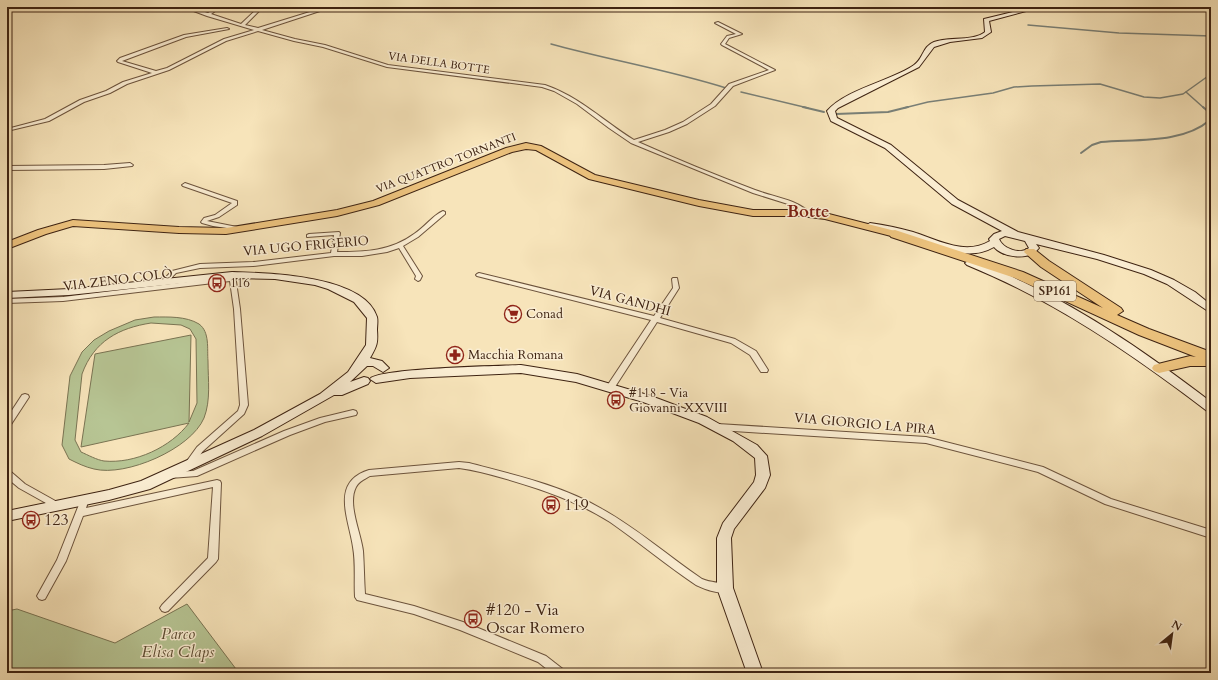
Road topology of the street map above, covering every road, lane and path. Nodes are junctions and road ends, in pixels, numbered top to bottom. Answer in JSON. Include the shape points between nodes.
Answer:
{"nodes":[{"id":1,"x":185,"y":7,"type":"edge"},
{"id":2,"x":219,"y":7,"type":"edge"},
{"id":3,"x":261,"y":7,"type":"edge"},
{"id":4,"x":330,"y":7,"type":"edge"},
{"id":5,"x":1025,"y":7,"type":"edge"},
{"id":6,"x":208,"y":15,"type":"junction"},
{"id":7,"x":718,"y":23,"type":"dead end"},
{"id":8,"x":242,"y":25,"type":"junction"},
{"id":9,"x":227,"y":29,"type":"dead end"},
{"id":10,"x":256,"y":29,"type":"junction"},
{"id":11,"x":157,"y":73,"type":"junction"},
{"id":12,"x":7,"y":130,"type":"edge"},
{"id":13,"x":633,"y":142,"type":"junction"},
{"id":14,"x":130,"y":165,"type":"dead end"},
{"id":15,"x":7,"y":168,"type":"edge"},
{"id":16,"x":185,"y":185,"type":"dead end"},
{"id":17,"x":443,"y":213,"type":"dead end"},
{"id":18,"x":808,"y":214,"type":"junction"},
{"id":19,"x":976,"y":216,"type":"junction"},
{"id":20,"x":867,"y":226,"type":"junction"},
{"id":21,"x":240,"y":229,"type":"junction"},
{"id":22,"x":895,"y":234,"type":"junction"},
{"id":23,"x":1014,"y":234,"type":"junction"},
{"id":24,"x":309,"y":236,"type":"dead end"},
{"id":25,"x":995,"y":240,"type":"junction"},
{"id":26,"x":400,"y":245,"type":"junction"},
{"id":27,"x":7,"y":246,"type":"edge"},
{"id":28,"x":1031,"y":246,"type":"junction"},
{"id":29,"x":334,"y":254,"type":"junction"},
{"id":30,"x":479,"y":274,"type":"dead end"},
{"id":31,"x":232,"y":277,"type":"junction"},
{"id":32,"x":418,"y":279,"type":"dead end"},
{"id":33,"x":675,"y":279,"type":"dead end"},
{"id":34,"x":165,"y":282,"type":"junction"},
{"id":35,"x":7,"y":295,"type":"edge"},
{"id":36,"x":7,"y":301,"type":"edge"},
{"id":37,"x":1211,"y":310,"type":"edge"},
{"id":38,"x":656,"y":319,"type":"junction"},
{"id":39,"x":372,"y":345,"type":"junction"},
{"id":40,"x":1211,"y":353,"type":"edge"},
{"id":41,"x":1211,"y":358,"type":"edge"},
{"id":42,"x":1211,"y":362,"type":"edge"},
{"id":43,"x":360,"y":364,"type":"junction"},
{"id":44,"x":381,"y":366,"type":"junction"},
{"id":45,"x":1158,"y":368,"type":"junction"},
{"id":46,"x":764,"y":370,"type":"dead end"},
{"id":47,"x":353,"y":374,"type":"junction"},
{"id":48,"x":410,"y":374,"type":"junction"},
{"id":49,"x":376,"y":378,"type":"junction"},
{"id":50,"x":364,"y":381,"type":"junction"},
{"id":51,"x":610,"y":388,"type":"junction"},
{"id":52,"x":25,"y":397,"type":"dead end"},
{"id":53,"x":324,"y":397,"type":"junction"},
{"id":54,"x":1211,"y":408,"type":"edge"},
{"id":55,"x":352,"y":413,"type":"dead end"},
{"id":56,"x":7,"y":424,"type":"edge"},
{"id":57,"x":718,"y":427,"type":"junction"},
{"id":58,"x":184,"y":468,"type":"junction"},
{"id":59,"x":7,"y":473,"type":"edge"},
{"id":60,"x":169,"y":475,"type":"junction"},
{"id":61,"x":86,"y":499,"type":"junction"},
{"id":62,"x":56,"y":506,"type":"junction"},
{"id":63,"x":80,"y":513,"type":"junction"},
{"id":64,"x":7,"y":516,"type":"edge"},
{"id":65,"x":1211,"y":534,"type":"edge"},
{"id":66,"x":725,"y":588,"type":"junction"},
{"id":67,"x":42,"y":596,"type":"dead end"},
{"id":68,"x":165,"y":608,"type":"dead end"},
{"id":69,"x":560,"y":673,"type":"edge"},
{"id":70,"x":755,"y":673,"type":"edge"}],
"edges":[{"from":1,"to":6,"type":"street","name":"VIA DELLA BOTTE"},
{"from":2,"to":6,"type":"street"},
{"from":3,"to":8,"type":"street"},
{"from":4,"to":10,"type":"street"},
{"from":5,"to":19,"type":"main road","via":[[1019,13],[986,20],[986,35],[931,44],[917,66],[831,111],[834,119],[892,149],[924,179]]},
{"from":6,"to":8,"type":"street","name":"VIA DELLA BOTTE"},
{"from":7,"to":13,"type":"street","via":[[740,34],[728,37],[723,44],[773,70],[731,86],[713,105],[685,123],[667,132]]},
{"from":8,"to":10,"type":"street","name":"VIA DELLA BOTTE"},
{"from":9,"to":11,"type":"street","via":[[181,37],[119,61]]},
{"from":10,"to":11,"type":"street","via":[[225,40]]},
{"from":10,"to":13,"type":"street","name":"VIA DELLA BOTTE","via":[[324,46],[387,66],[559,90]]},
{"from":11,"to":12,"type":"street","via":[[82,101],[47,120]]},
{"from":13,"to":18,"type":"street","name":"VIA DELLA BOTTE","via":[[794,205]]},
{"from":14,"to":15,"type":"street"},
{"from":16,"to":21,"type":"street","name":"VIA QUATTRO TORNANTI","via":[[235,202],[229,210],[204,222]]},
{"from":17,"to":26,"type":"street","name":"VIA UGO FRIGERIO","via":[[416,236]]},
{"from":18,"to":20,"type":"main road","name":"VIA QUATTRO TORNANTI"},
{"from":18,"to":21,"type":"main road","name":"VIA QUATTRO TORNANTI","via":[[745,212],[617,184],[578,170],[538,148],[526,146],[509,150],[376,203],[337,213]]},
{"from":19,"to":23,"type":"main road"},
{"from":19,"to":25,"type":"main road","via":[[993,231]]},
{"from":20,"to":22,"type":"main road","name":"VIA QUATTRO TORNANTI"},
{"from":20,"to":25,"type":"main road","via":[[900,231],[965,250],[982,249]]},
{"from":21,"to":27,"type":"main road","name":"VIA QUATTRO TORNANTI","via":[[179,230],[73,223]]},
{"from":22,"to":41,"type":"highway","number":"SP161","via":[[1019,275],[1151,335]]},
{"from":22,"to":45,"type":"main road","via":[[1030,288],[1089,322]]},
{"from":23,"to":25,"type":"main road","via":[[1003,234]]},
{"from":23,"to":28,"type":"main road"},
{"from":24,"to":29,"type":"street","via":[[337,233]]},
{"from":25,"to":28,"type":"main road","via":[[999,247],[1019,254]]},
{"from":26,"to":29,"type":"street","name":"VIA UGO FRIGERIO","via":[[362,254]]},
{"from":26,"to":32,"type":"street","via":[[419,276]]},
{"from":28,"to":37,"type":"main road","via":[[1058,247],[1145,270],[1183,289]]},
{"from":28,"to":40,"type":"highway","number":"SP161","via":[[1045,264],[1119,312],[1156,331]]},
{"from":29,"to":34,"type":"street","name":"VIA UGO FRIGERIO","via":[[253,264],[200,266],[174,272]]},
{"from":30,"to":38,"type":"street","name":"VIA GANDHI"},
{"from":31,"to":34,"type":"main road"},
{"from":31,"to":36,"type":"street","name":"VIA ZENO COLÒ","via":[[63,299]]},
{"from":31,"to":39,"type":"main road","via":[[264,275],[296,278],[332,287],[351,296],[372,318]]},
{"from":31,"to":58,"type":"street","via":[[244,404],[241,412],[200,449]]},
{"from":33,"to":38,"type":"street","via":[[676,288]]},
{"from":34,"to":35,"type":"main road","via":[[69,292]]},
{"from":38,"to":46,"type":"street","name":"VIA GANDHI","via":[[733,341],[753,353]]},
{"from":38,"to":51,"type":"street"},
{"from":39,"to":43,"type":"main road"},
{"from":39,"to":44,"type":"main road"},
{"from":42,"to":45,"type":"highway","via":[[1190,361]]},
{"from":43,"to":44,"type":"main road","via":[[370,362]]},
{"from":43,"to":47,"type":"main road"},
{"from":44,"to":48,"type":"main road"},
{"from":44,"to":49,"type":"main road","via":[[382,374]]},
{"from":45,"to":54,"type":"main road"},
{"from":47,"to":50,"type":"main road","via":[[356,379]]},
{"from":47,"to":53,"type":"main road"},
{"from":48,"to":49,"type":"main road"},
{"from":48,"to":51,"type":"main road","via":[[520,369],[577,378]]},
{"from":49,"to":50,"type":"main road"},
{"from":50,"to":53,"type":"main road"},
{"from":51,"to":57,"type":"main road"},
{"from":52,"to":56,"type":"street"},
{"from":53,"to":58,"type":"main road"},
{"from":55,"to":60,"type":"street","via":[[323,420],[194,474]]},
{"from":57,"to":65,"type":"street","name":"VIA GIORGIO LA PIRA","via":[[926,440],[1040,469],[1108,502]]},
{"from":57,"to":66,"type":"main road","via":[[752,448],[764,465],[760,484],[728,527],[724,538]]},
{"from":58,"to":60,"type":"main road"},
{"from":59,"to":62,"type":"street","via":[[22,486]]},
{"from":60,"to":61,"type":"main road","via":[[145,486]]},
{"from":61,"to":62,"type":"main road"},
{"from":61,"to":63,"type":"street"},
{"from":62,"to":64,"type":"main road"},
{"from":63,"to":67,"type":"street","via":[[61,560]]},
{"from":63,"to":68,"type":"street","via":[[217,483],[213,559]]},
{"from":66,"to":69,"type":"street","via":[[699,582],[600,511],[539,485],[459,465],[359,476],[352,485],[348,498],[358,548],[360,597],[414,610],[462,626],[542,659]]},
{"from":66,"to":70,"type":"main road"}]}
